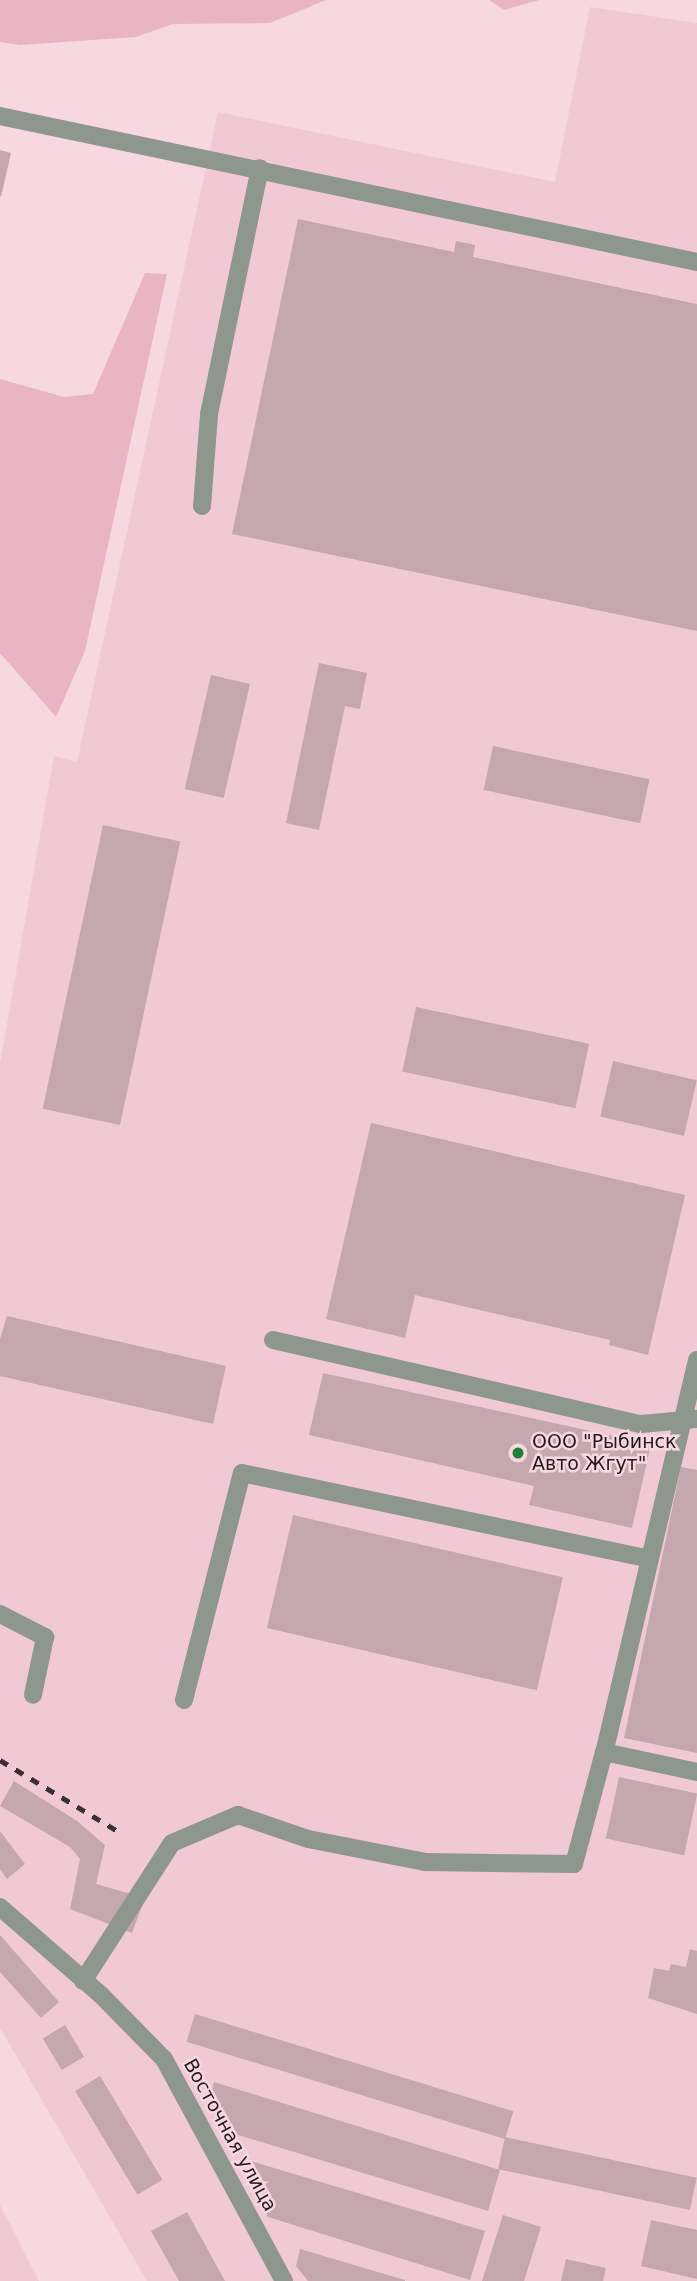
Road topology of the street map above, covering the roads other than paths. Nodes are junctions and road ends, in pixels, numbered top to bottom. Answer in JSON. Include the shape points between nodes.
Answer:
{"nodes":[{"id":1,"x":0,"y":116,"type":"edge"},
{"id":2,"x":260,"y":169,"type":"junction"},
{"id":3,"x":697,"y":262,"type":"edge"},
{"id":4,"x":202,"y":506,"type":"dead end"},
{"id":5,"x":273,"y":1340,"type":"dead end"},
{"id":6,"x":697,"y":1360,"type":"edge"},
{"id":7,"x":691,"y":1414,"type":"edge"},
{"id":8,"x":649,"y":1559,"type":"junction"},
{"id":9,"x":0,"y":1614,"type":"edge"},
{"id":10,"x":33,"y":1695,"type":"dead end"},
{"id":11,"x":184,"y":1700,"type":"dead end"},
{"id":12,"x":604,"y":1752,"type":"junction"},
{"id":13,"x":697,"y":1772,"type":"edge"},
{"id":14,"x":0,"y":1907,"type":"edge"},
{"id":15,"x":83,"y":1981,"type":"junction"},
{"id":16,"x":284,"y":2281,"type":"edge"}],
"edges":[{"from":1,"to":2,"type":"street"},
{"from":2,"to":3,"type":"street"},
{"from":2,"to":4,"type":"street","via":[[209,414]]},
{"from":5,"to":7,"type":"street","via":[[641,1424]]},
{"from":6,"to":7,"type":"street"},
{"from":7,"to":8,"type":"street","via":[[669,1466]]},
{"from":8,"to":11,"type":"street","via":[[242,1473]]},
{"from":8,"to":12,"type":"street"},
{"from":9,"to":10,"type":"street","via":[[45,1637]]},
{"from":12,"to":13,"type":"street"},
{"from":12,"to":15,"type":"street","via":[[574,1864],[425,1862],[308,1839],[238,1815],[172,1843]]},
{"from":14,"to":15,"type":"street","name":"Восточная улица"},
{"from":15,"to":16,"type":"street","name":"Восточная улица","via":[[164,2059]]}]}
